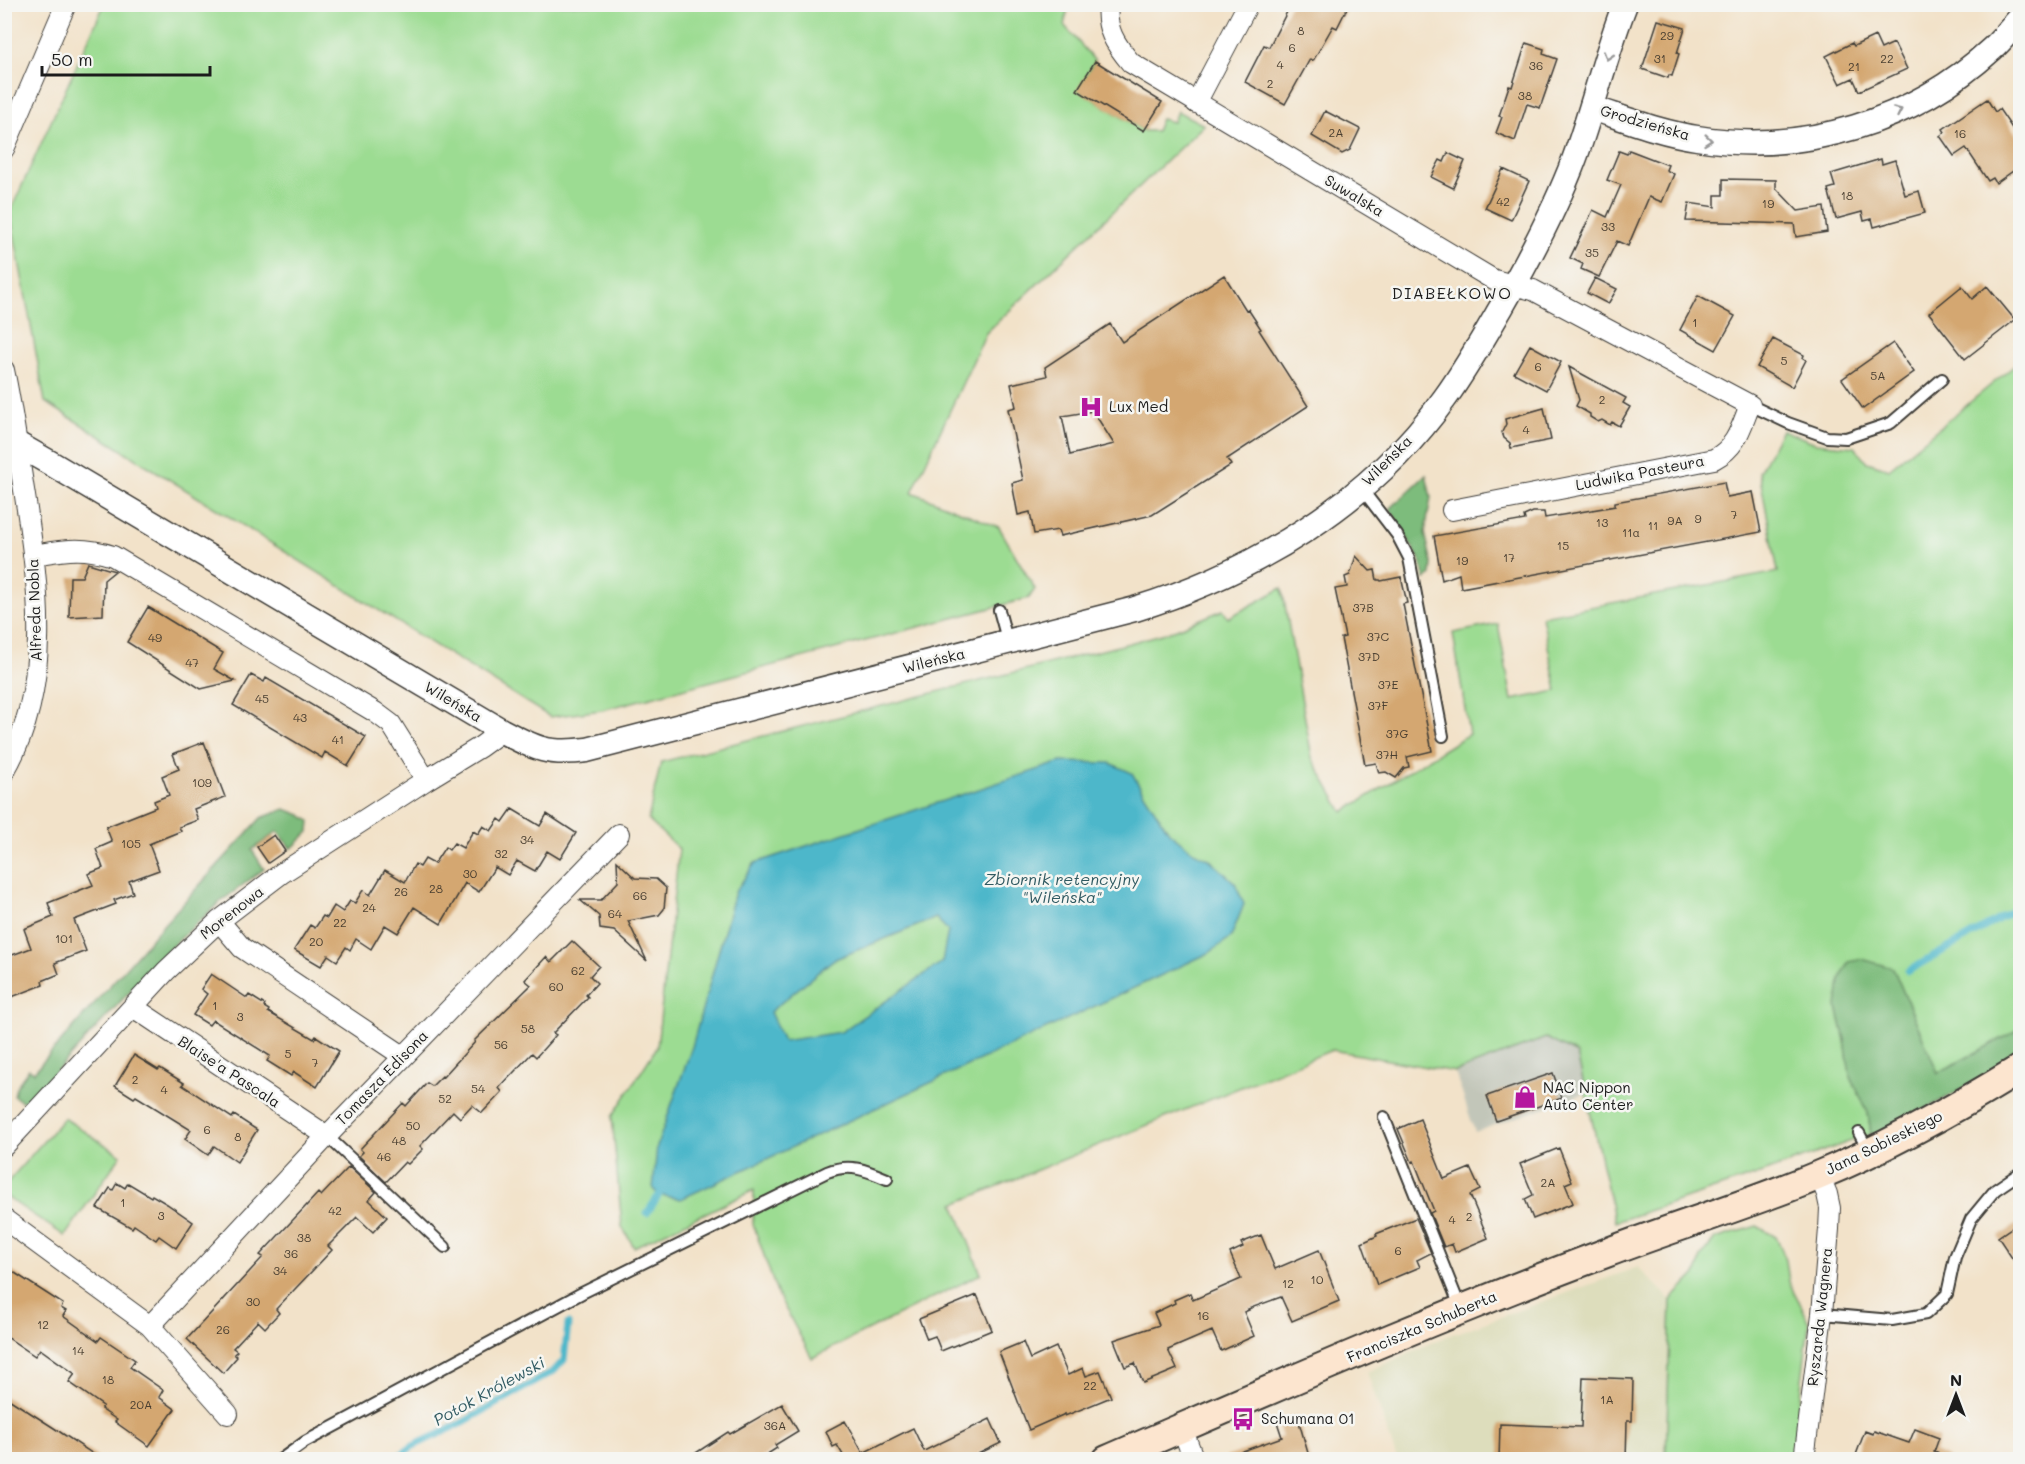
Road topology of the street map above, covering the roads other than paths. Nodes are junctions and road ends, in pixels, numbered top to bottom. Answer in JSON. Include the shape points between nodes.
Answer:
{"nodes":[{"id":1,"x":66,"y":4,"type":"edge"},
{"id":2,"x":1108,"y":4,"type":"edge"},
{"id":3,"x":1248,"y":4,"type":"edge"},
{"id":4,"x":1625,"y":4,"type":"edge"},
{"id":5,"x":2020,"y":18,"type":"edge"},
{"id":6,"x":1196,"y":103,"type":"junction"},
{"id":7,"x":1592,"y":108,"type":"junction"},
{"id":8,"x":4,"y":149,"type":"edge"},
{"id":9,"x":1514,"y":285,"type":"junction"},
{"id":10,"x":4,"y":370,"type":"edge"},
{"id":11,"x":1942,"y":379,"type":"dead end"},
{"id":12,"x":1750,"y":405,"type":"junction"},
{"id":13,"x":11,"y":441,"type":"edge"},
{"id":14,"x":1361,"y":488,"type":"junction"},
{"id":15,"x":1452,"y":510,"type":"dead end"},
{"id":16,"x":33,"y":555,"type":"junction"},
{"id":17,"x":999,"y":610,"type":"dead end"},
{"id":18,"x":1008,"y":643,"type":"junction"},
{"id":19,"x":502,"y":731,"type":"junction"},
{"id":20,"x":1443,"y":736,"type":"dead end"},
{"id":21,"x":4,"y":772,"type":"edge"},
{"id":22,"x":426,"y":780,"type":"junction"},
{"id":23,"x":619,"y":834,"type":"dead end"},
{"id":24,"x":219,"y":921,"type":"junction"},
{"id":25,"x":133,"y":1007,"type":"junction"},
{"id":26,"x":403,"y":1056,"type":"junction"},
{"id":27,"x":2020,"y":1069,"type":"edge"},
{"id":28,"x":1384,"y":1117,"type":"dead end"},
{"id":29,"x":327,"y":1136,"type":"junction"},
{"id":30,"x":4,"y":1146,"type":"edge"},
{"id":31,"x":2020,"y":1173,"type":"edge"},
{"id":32,"x":1819,"y":1175,"type":"junction"},
{"id":33,"x":887,"y":1179,"type":"dead end"},
{"id":34,"x":1741,"y":1205,"type":"joint"},
{"id":35,"x":4,"y":1219,"type":"edge"},
{"id":36,"x":445,"y":1247,"type":"dead end"},
{"id":37,"x":1461,"y":1309,"type":"junction"},
{"id":38,"x":1822,"y":1314,"type":"junction"},
{"id":39,"x":150,"y":1326,"type":"junction"},
{"id":40,"x":228,"y":1414,"type":"dead end"},
{"id":41,"x":1182,"y":1428,"type":"junction"},
{"id":42,"x":280,"y":1460,"type":"edge"},
{"id":43,"x":1107,"y":1460,"type":"edge"},
{"id":44,"x":1194,"y":1460,"type":"edge"},
{"id":45,"x":1804,"y":1460,"type":"edge"}],
"edges":[{"from":1,"to":8,"type":"street"},
{"from":2,"to":6,"type":"street","name":"Suwalska","via":[[1113,41],[1131,63]]},
{"from":3,"to":6,"type":"street"},
{"from":4,"to":7,"type":"street","name":"Wileńska","one_way":true},
{"from":7,"to":5,"type":"street","name":"Grodzieńska","one_way":true,"via":[[1656,130],[1696,138],[1742,143],[1831,135],[1892,114],[1937,91],[1994,47]]},
{"from":6,"to":9,"type":"street","name":"Suwalska","via":[[1494,280]]},
{"from":7,"to":9,"type":"street","name":"Wileńska","via":[[1570,171]]},
{"from":9,"to":12,"type":"street","via":[[1533,290]]},
{"from":9,"to":14,"type":"street","name":"Wileńska","via":[[1444,400]]},
{"from":10,"to":13,"type":"street","name":"Alfreda Nobla"},
{"from":11,"to":12,"type":"lane","via":[[1891,423],[1846,438],[1827,437]]},
{"from":12,"to":15,"type":"street","name":"Ludwika Pasteura","via":[[1732,446],[1714,459]]},
{"from":13,"to":16,"type":"street","name":"Alfreda Nobla"},
{"from":13,"to":19,"type":"street","name":"Wileńska"},
{"from":14,"to":18,"type":"street","name":"Wileńska","via":[[1292,539],[1230,573],[1162,601]]},
{"from":14,"to":20,"type":"lane","via":[[1397,535],[1409,558]]},
{"from":16,"to":21,"type":"street","name":"Alfreda Nobla","via":[[37,669],[16,752]]},
{"from":16,"to":22,"type":"street","via":[[77,548],[113,556],[375,712],[391,724]]},
{"from":17,"to":18,"type":"lane"},
{"from":18,"to":19,"type":"street","name":"Wileńska","via":[[587,750],[547,751]]},
{"from":19,"to":22,"type":"street","name":"Morenowa"},
{"from":22,"to":24,"type":"street","name":"Morenowa","via":[[282,873]]},
{"from":23,"to":26,"type":"street","name":"Tomasza Edisona"},
{"from":24,"to":25,"type":"street","name":"Morenowa"},
{"from":24,"to":26,"type":"street","via":[[242,948]]},
{"from":25,"to":29,"type":"street","name":"Blaise'a Pascala"},
{"from":25,"to":30,"type":"street","name":"Morenowa"},
{"from":26,"to":29,"type":"street","name":"Tomasza Edisona"},
{"from":27,"to":32,"type":"main road","name":"Jana Sobieskiego","via":[[1946,1113],[1864,1143]]},
{"from":28,"to":37,"type":"lane"},
{"from":29,"to":36,"type":"lane"},
{"from":29,"to":39,"type":"street","name":"Tomasza Edisona"},
{"from":31,"to":38,"type":"lane","via":[[1995,1190],[1971,1219],[1955,1257],[1947,1294],[1926,1314],[1892,1320]]},
{"from":32,"to":34,"type":"main road","name":"Jana Sobieskiego"},
{"from":32,"to":38,"type":"street","name":"Ryszarda Wagnera","via":[[1830,1208]]},
{"from":33,"to":42,"type":"lane","via":[[853,1167],[827,1172],[582,1293],[305,1442]]},
{"from":34,"to":37,"type":"main road","name":"Franciszka Schuberta"},
{"from":35,"to":39,"type":"street"},
{"from":37,"to":41,"type":"main road","name":"Franciszka Schuberta"},
{"from":38,"to":45,"type":"street","name":"Ryszarda Wagnera"},
{"from":39,"to":40,"type":"street"},
{"from":41,"to":43,"type":"main road","name":"Franciszka Schuberta"},
{"from":41,"to":44,"type":"street"}]}
